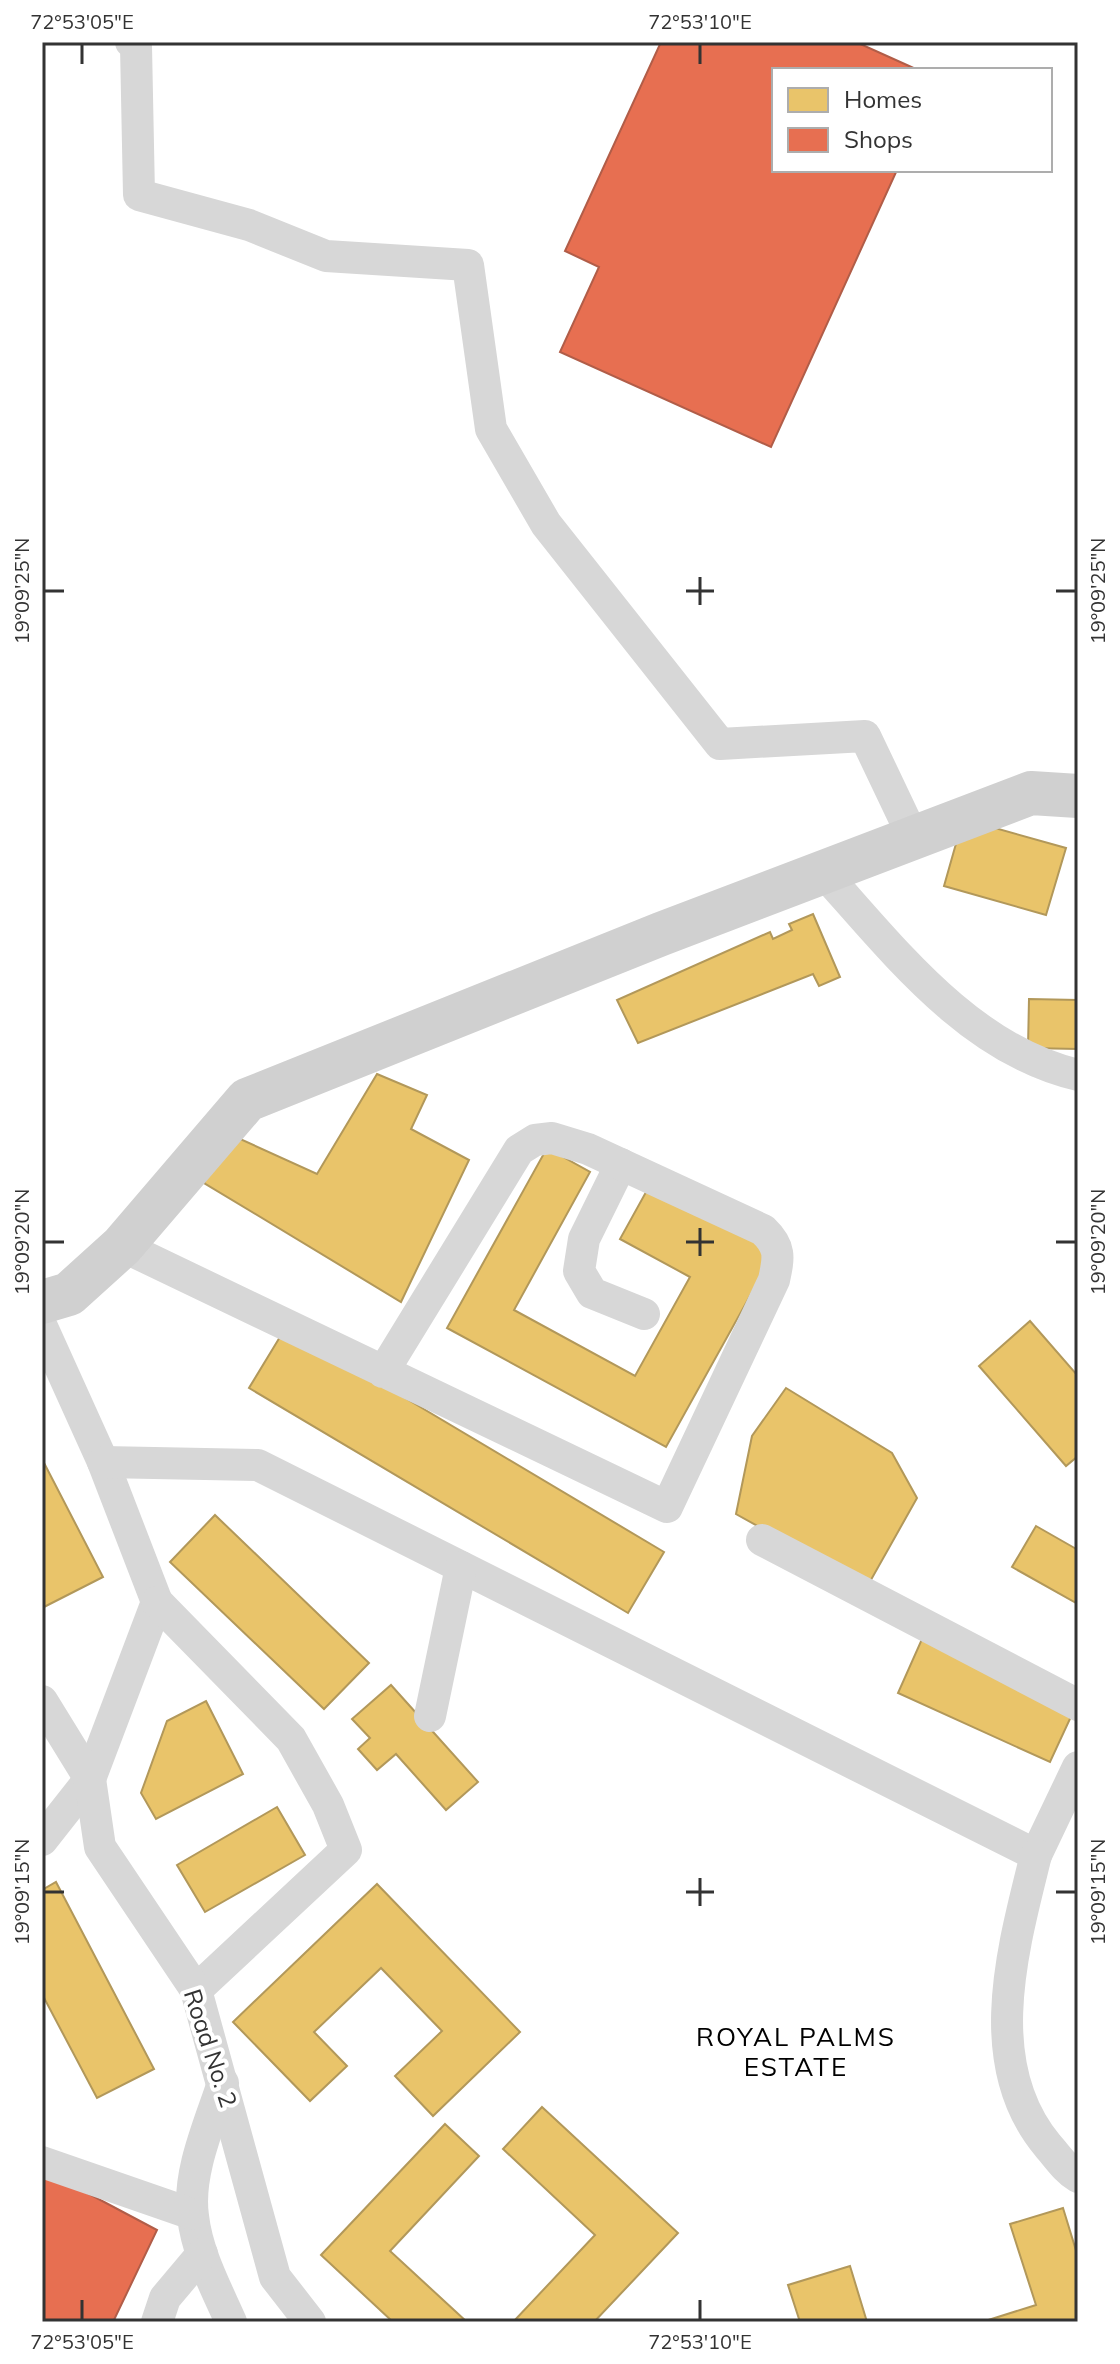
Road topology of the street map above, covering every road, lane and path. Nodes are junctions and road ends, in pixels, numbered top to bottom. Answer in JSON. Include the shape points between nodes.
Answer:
{"nodes":[{"id":1,"x":131,"y":42,"type":"edge"},
{"id":2,"x":1078,"y":796,"type":"edge"},
{"id":3,"x":914,"y":839,"type":"junction"},
{"id":4,"x":824,"y":873,"type":"junction"},
{"id":5,"x":1078,"y":1075,"type":"edge"},
{"id":6,"x":621,"y":1164,"type":"junction"},
{"id":7,"x":122,"y":1246,"type":"junction"},
{"id":8,"x":42,"y":1302,"type":"edge"},
{"id":9,"x":644,"y":1314,"type":"dead end"},
{"id":10,"x":42,"y":1327,"type":"edge"},
{"id":11,"x":383,"y":1372,"type":"junction"},
{"id":12,"x":103,"y":1462,"type":"junction"},
{"id":13,"x":762,"y":1540,"type":"dead end"},
{"id":14,"x":461,"y":1567,"type":"junction"},
{"id":15,"x":157,"y":1602,"type":"junction"},
{"id":16,"x":42,"y":1701,"type":"edge"},
{"id":17,"x":1078,"y":1705,"type":"edge"},
{"id":18,"x":430,"y":1716,"type":"dead end"},
{"id":19,"x":1078,"y":1767,"type":"edge"},
{"id":20,"x":90,"y":1779,"type":"junction"},
{"id":21,"x":42,"y":1840,"type":"edge"},
{"id":22,"x":1036,"y":1855,"type":"junction"},
{"id":23,"x":196,"y":1990,"type":"junction"},
{"id":24,"x":223,"y":2083,"type":"junction"},
{"id":25,"x":42,"y":2162,"type":"edge"},
{"id":26,"x":1078,"y":2177,"type":"edge"},
{"id":27,"x":192,"y":2214,"type":"junction"},
{"id":28,"x":202,"y":2254,"type":"junction"},
{"id":29,"x":157,"y":2322,"type":"edge"},
{"id":30,"x":231,"y":2322,"type":"edge"},
{"id":31,"x":310,"y":2322,"type":"edge"}],
"edges":[{"from":1,"to":3,"type":"street","via":[[136,46],[139,195],[249,225],[326,256],[468,265],[491,429],[546,524],[720,744],[865,736]]},
{"from":2,"to":3,"type":"street","via":[[1031,793]]},
{"from":3,"to":4,"type":"street"},
{"from":4,"to":5,"type":"street","via":[[925,984],[983,1031],[1050,1069]]},
{"from":4,"to":7,"type":"street","via":[[247,1100]]},
{"from":6,"to":9,"type":"street","via":[[584,1239],[579,1271],[592,1293]]},
{"from":6,"to":11,"type":"street","via":[[552,1138],[519,1150]]},
{"from":6,"to":11,"type":"street","via":[[763,1230],[776,1242],[780,1256],[770,1290],[667,1507]]},
{"from":7,"to":8,"type":"street","via":[[69,1294]]},
{"from":7,"to":11,"type":"street"},
{"from":10,"to":12,"type":"street"},
{"from":12,"to":14,"type":"street","via":[[258,1465]]},
{"from":12,"to":15,"type":"street"},
{"from":13,"to":17,"type":"street"},
{"from":14,"to":18,"type":"street"},
{"from":14,"to":22,"type":"street"},
{"from":15,"to":20,"type":"street"},
{"from":15,"to":23,"type":"street","via":[[291,1739],[346,1850]]},
{"from":16,"to":20,"type":"street","name":"Road No. 2"},
{"from":19,"to":22,"type":"street"},
{"from":20,"to":21,"type":"street"},
{"from":20,"to":23,"type":"street","name":"Road No. 2","via":[[100,1847]]},
{"from":22,"to":26,"type":"street","via":[[1013,1948],[1006,2004],[1012,2069],[1031,2125]]},
{"from":23,"to":24,"type":"street","name":"Road No. 2"},
{"from":24,"to":27,"type":"street","via":[[199,2159]]},
{"from":24,"to":31,"type":"street","name":"Road No. 2","via":[[275,2277]]},
{"from":25,"to":27,"type":"street"},
{"from":27,"to":28,"type":"street"},
{"from":28,"to":29,"type":"street","via":[[165,2298]]},
{"from":28,"to":30,"type":"street"}]}
